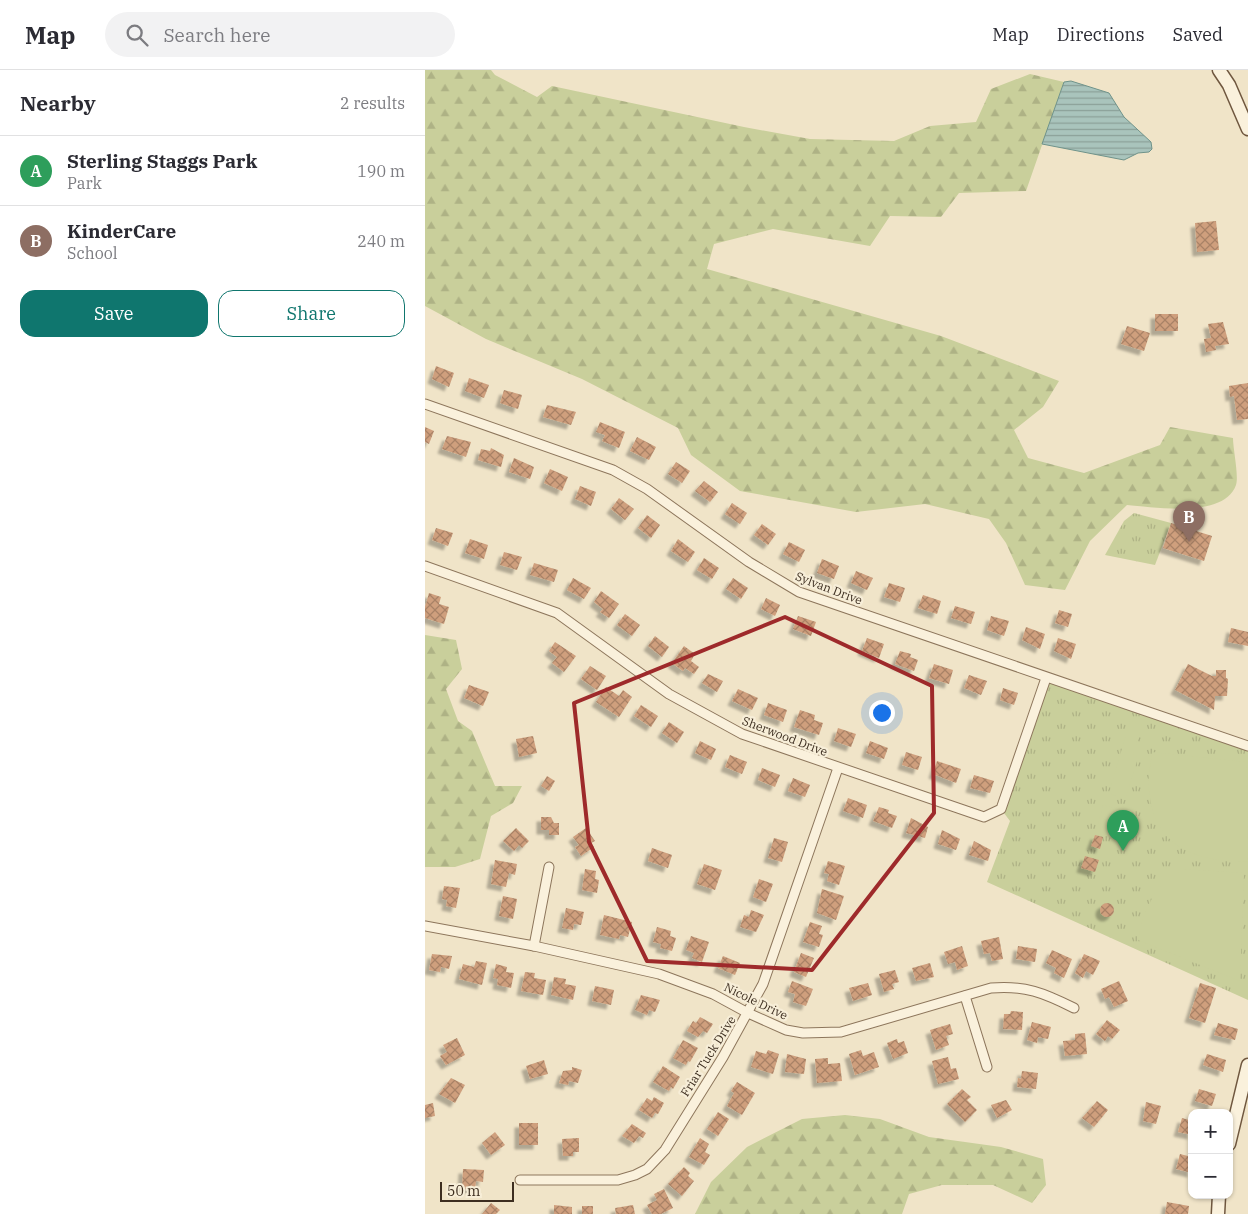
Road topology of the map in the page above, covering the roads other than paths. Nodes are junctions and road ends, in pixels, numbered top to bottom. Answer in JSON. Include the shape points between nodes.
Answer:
{"nodes":[{"id":1,"x":1219,"y":70,"type":"edge"},
{"id":2,"x":1248,"y":129,"type":"edge"},
{"id":3,"x":425,"y":404,"type":"edge"},
{"id":4,"x":425,"y":566,"type":"edge"},
{"id":5,"x":1047,"y":678,"type":"junction"},
{"id":6,"x":1248,"y":746,"type":"edge"},
{"id":7,"x":838,"y":768,"type":"junction"},
{"id":8,"x":549,"y":867,"type":"dead end"},
{"id":9,"x":425,"y":926,"type":"edge"},
{"id":10,"x":534,"y":946,"type":"junction"},
{"id":11,"x":965,"y":996,"type":"junction"},
{"id":12,"x":1074,"y":1008,"type":"dead end"},
{"id":13,"x":749,"y":1013,"type":"junction"},
{"id":14,"x":987,"y":1067,"type":"dead end"},
{"id":15,"x":1248,"y":1068,"type":"edge"},
{"id":16,"x":1233,"y":1128,"type":"edge"},
{"id":17,"x":520,"y":1180,"type":"dead end"},
{"id":18,"x":1219,"y":1199,"type":"edge"},
{"id":19,"x":1218,"y":1214,"type":"edge"}],
"edges":[{"from":1,"to":2,"type":"main road"},
{"from":3,"to":5,"type":"street","name":"Sylvan Drive","via":[[613,470],[647,489],[749,562],[799,592]]},
{"from":4,"to":7,"type":"street","name":"Sherwood Drive","via":[[557,613],[669,694],[702,713],[742,734]]},
{"from":5,"to":6,"type":"street","name":"Sylvan Drive"},
{"from":5,"to":7,"type":"street","name":"Sherwood Drive","via":[[1001,809],[992,815],[973,815]]},
{"from":7,"to":13,"type":"street","name":"Friar Tuck Drive","via":[[763,984]]},
{"from":8,"to":10,"type":"street"},
{"from":9,"to":10,"type":"street","name":"Nicole Drive"},
{"from":10,"to":13,"type":"street","name":"Nicole Drive","via":[[659,974],[713,994]]},
{"from":11,"to":12,"type":"street","name":"Nicole Drive","via":[[991,988],[1013,986],[1047,994]]},
{"from":11,"to":13,"type":"street","name":"Nicole Drive","via":[[841,1032],[819,1034],[786,1030]]},
{"from":11,"to":14,"type":"street"},
{"from":13,"to":17,"type":"street","name":"Friar Tuck Drive","via":[[665,1150],[647,1169],[618,1180]]},
{"from":15,"to":16,"type":"main road"},
{"from":18,"to":19,"type":"main road"}]}
